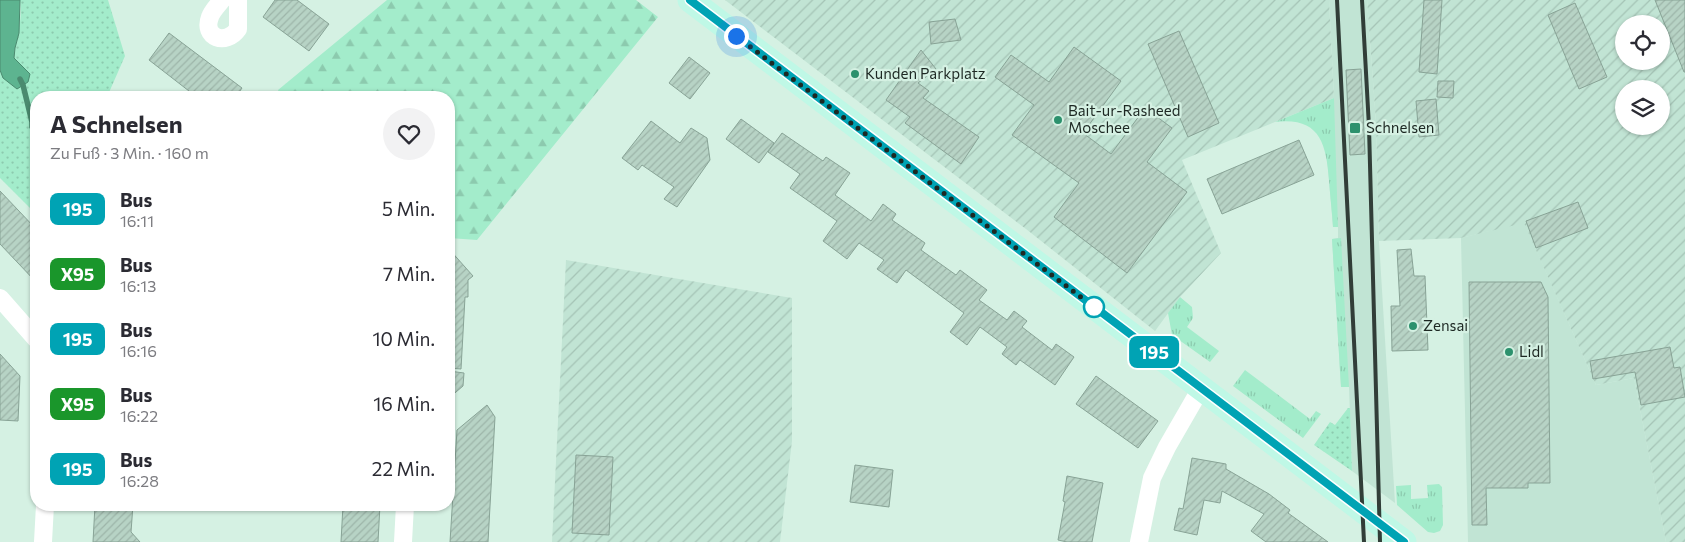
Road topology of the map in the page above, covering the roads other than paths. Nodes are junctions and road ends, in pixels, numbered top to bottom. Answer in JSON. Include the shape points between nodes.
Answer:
{"nodes":[{"id":1,"x":222,"y":0,"type":"edge"},
{"id":2,"x":238,"y":0,"type":"edge"},
{"id":3,"x":690,"y":0,"type":"edge"},
{"id":4,"x":1,"y":300,"type":"edge"},
{"id":5,"x":30,"y":332,"type":"edge"},
{"id":6,"x":1201,"y":388,"type":"junction"},
{"id":7,"x":45,"y":511,"type":"edge"},
{"id":8,"x":405,"y":511,"type":"edge"},
{"id":9,"x":43,"y":542,"type":"edge"},
{"id":10,"x":403,"y":542,"type":"edge"},
{"id":11,"x":1139,"y":542,"type":"edge"},
{"id":12,"x":1404,"y":542,"type":"edge"}],
"edges":[{"from":1,"to":2,"type":"street","via":[[211,14],[209,25],[212,34],[226,39],[238,29]]},
{"from":3,"to":6,"type":"main road"},
{"from":4,"to":5,"type":"street"},
{"from":6,"to":11,"type":"street","via":[[1152,478]]},
{"from":6,"to":12,"type":"main road"},
{"from":7,"to":9,"type":"street"},
{"from":8,"to":10,"type":"street"}]}
